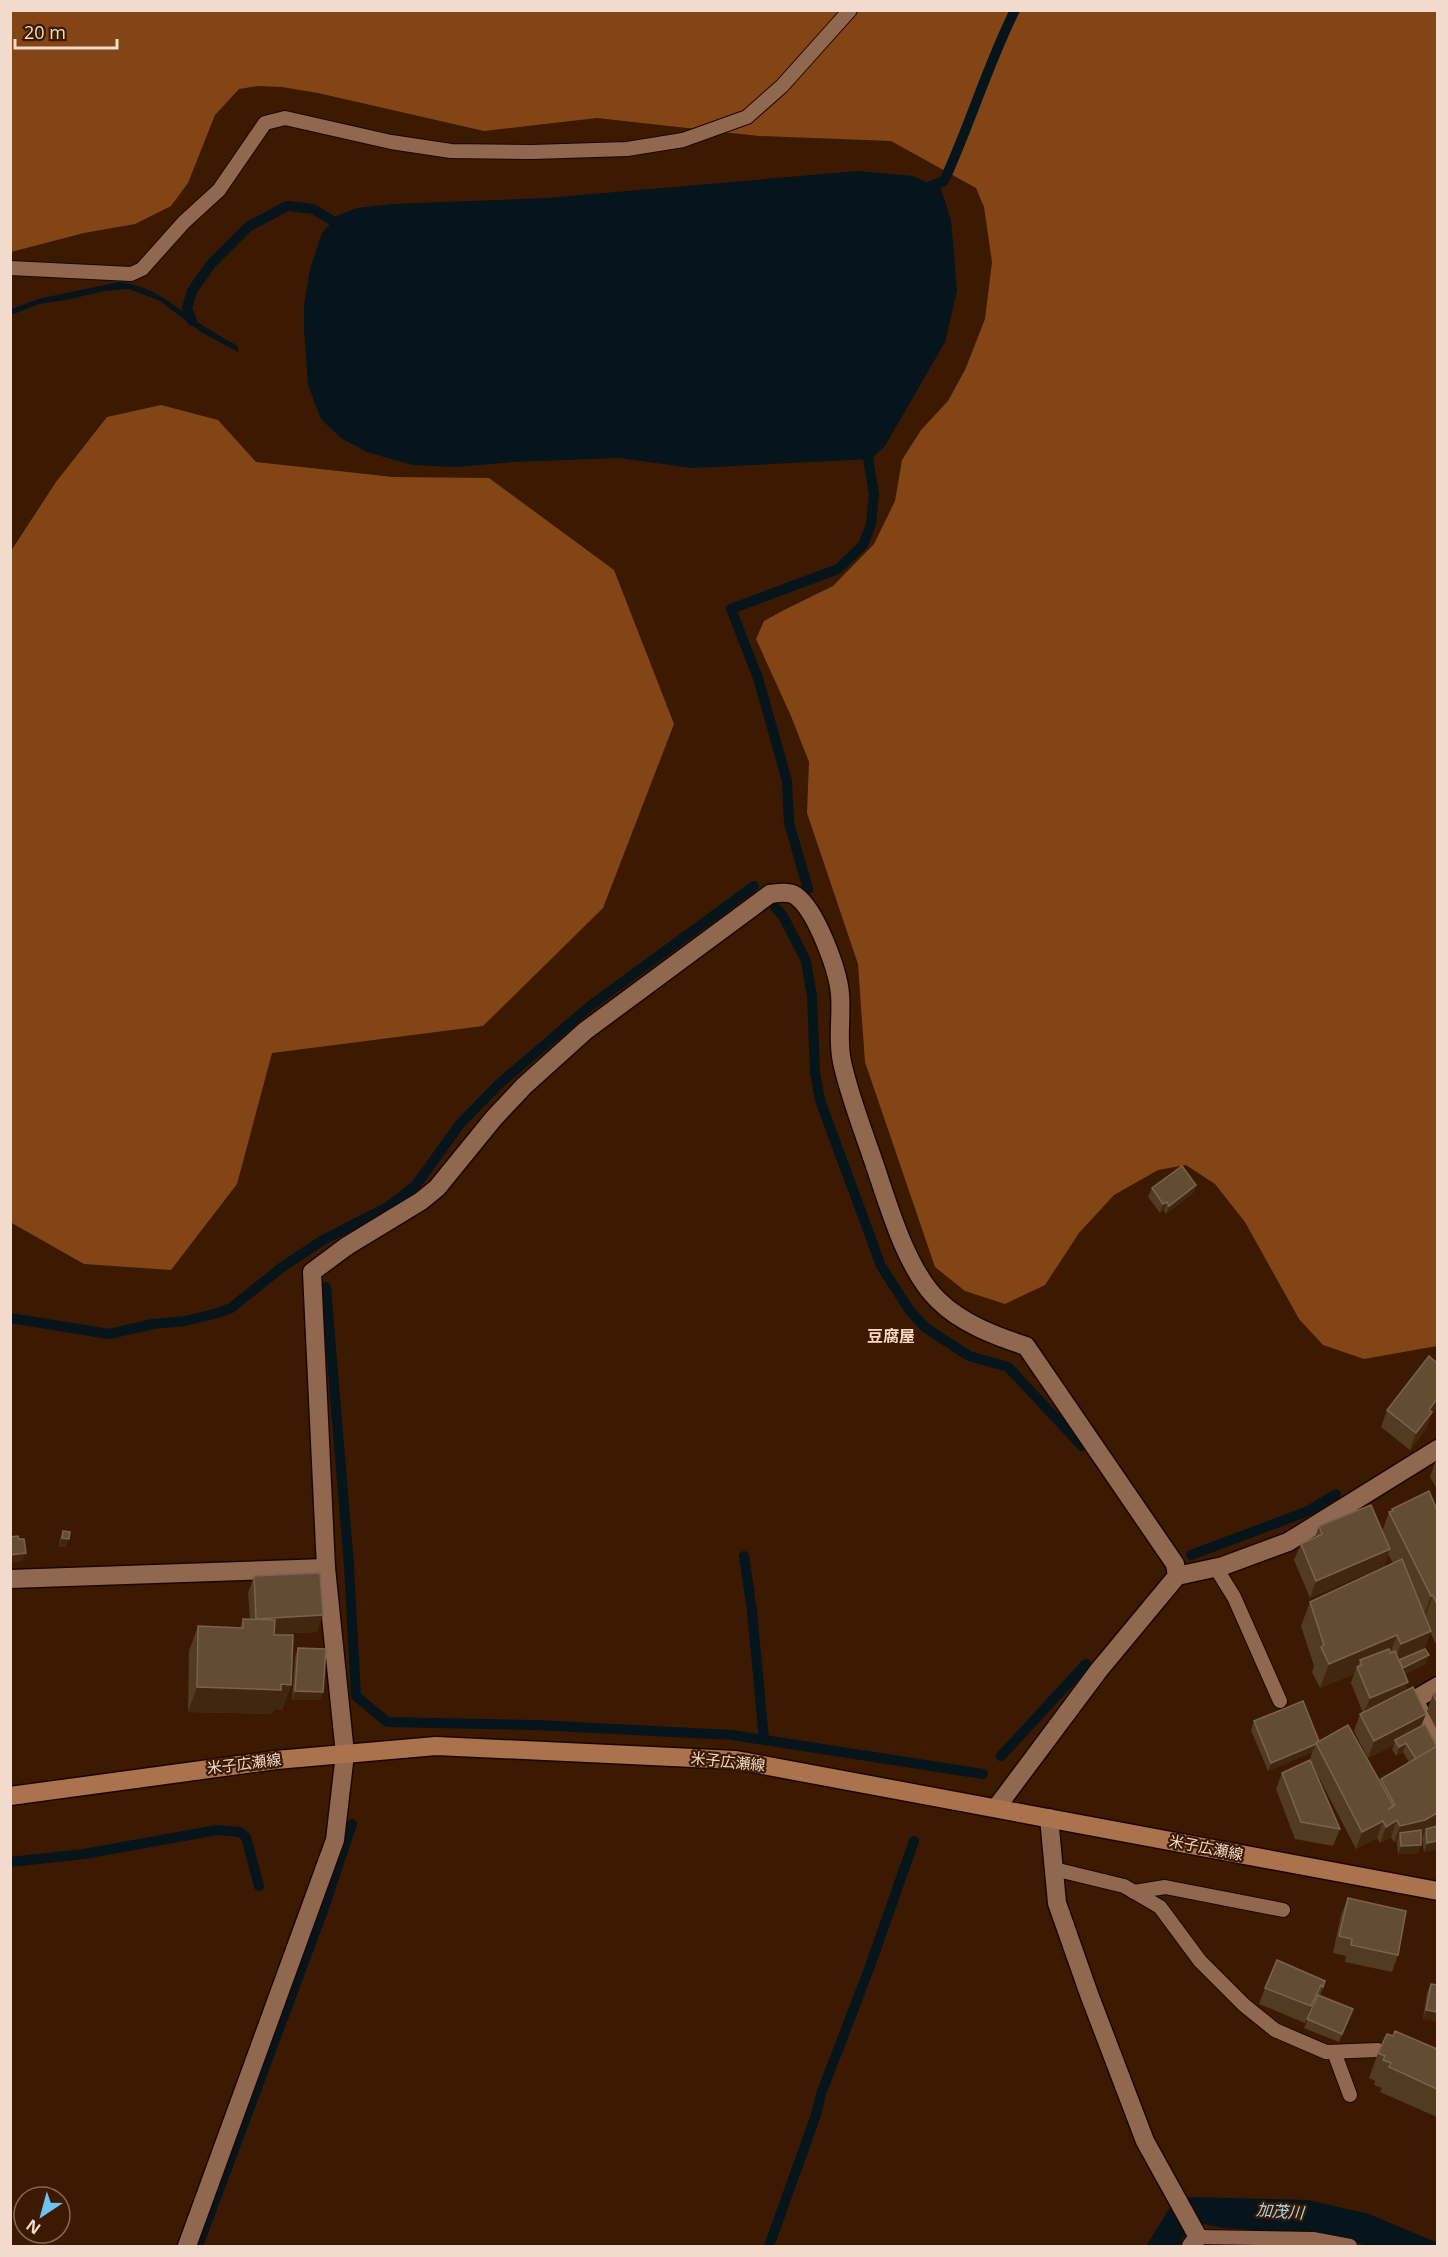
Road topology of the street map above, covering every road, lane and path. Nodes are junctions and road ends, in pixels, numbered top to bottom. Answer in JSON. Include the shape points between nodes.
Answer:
{"nodes":[{"id":1,"x":850,"y":10,"type":"edge"},
{"id":2,"x":10,"y":268,"type":"edge"},
{"id":3,"x":1437,"y":1449,"type":"edge"},
{"id":4,"x":326,"y":1568,"type":"junction"},
{"id":5,"x":1216,"y":1568,"type":"junction"},
{"id":6,"x":1177,"y":1576,"type":"junction"},
{"id":7,"x":10,"y":1579,"type":"edge"},
{"id":8,"x":1437,"y":1686,"type":"edge"},
{"id":9,"x":1280,"y":1701,"type":"dead end"},
{"id":10,"x":1437,"y":1746,"type":"edge"},
{"id":11,"x":345,"y":1754,"type":"junction"},
{"id":12,"x":10,"y":1796,"type":"edge"},
{"id":13,"x":996,"y":1808,"type":"junction"},
{"id":14,"x":1049,"y":1818,"type":"junction"},
{"id":15,"x":1054,"y":1869,"type":"junction"},
{"id":16,"x":1134,"y":1892,"type":"junction"},
{"id":17,"x":1437,"y":1892,"type":"edge"},
{"id":18,"x":1283,"y":1910,"type":"dead end"},
{"id":19,"x":1378,"y":2050,"type":"edge"},
{"id":20,"x":1334,"y":2052,"type":"junction"},
{"id":21,"x":1350,"y":2095,"type":"dead end"},
{"id":22,"x":1195,"y":2242,"type":"edge"},
{"id":23,"x":188,"y":2247,"type":"edge"},
{"id":24,"x":1350,"y":2247,"type":"edge"}],
"edges":[{"from":1,"to":2,"type":"lane","via":[[782,86],[747,117],[683,141],[627,149],[451,151],[285,118],[265,123],[219,190],[142,269],[131,274]]},
{"from":3,"to":5,"type":"street","via":[[1288,1542]]},
{"from":4,"to":6,"type":"street","via":[[312,1272],[437,1188],[524,1086],[585,1031],[770,894],[786,892],[796,896],[812,913],[828,949],[840,991],[841,1059],[894,1223],[918,1273],[938,1300],[963,1319],[1026,1346],[1175,1564]]},
{"from":4,"to":7,"type":"street"},
{"from":4,"to":11,"type":"street"},
{"from":5,"to":6,"type":"street"},
{"from":5,"to":9,"type":"lane","via":[[1234,1597]]},
{"from":6,"to":13,"type":"street","via":[[1099,1670]]},
{"from":8,"to":10,"type":"street","via":[[1414,1700]]},
{"from":11,"to":12,"type":"main road","name":"米子広瀬線"},
{"from":11,"to":13,"type":"main road","name":"米子広瀬線","via":[[436,1746],[736,1760]]},
{"from":11,"to":23,"type":"street","via":[[335,1840]]},
{"from":13,"to":14,"type":"main road","name":"米子広瀬線"},
{"from":14,"to":15,"type":"street"},
{"from":14,"to":17,"type":"main road","name":"米子広瀬線"},
{"from":15,"to":16,"type":"lane","via":[[1124,1886]]},
{"from":15,"to":22,"type":"street","via":[[1057,1903],[1089,1994],[1145,2141]]},
{"from":16,"to":18,"type":"lane","via":[[1165,1887]]},
{"from":16,"to":20,"type":"lane","via":[[1160,1907],[1200,1961],[1275,2030]]},
{"from":19,"to":20,"type":"lane"},
{"from":20,"to":21,"type":"lane"},
{"from":22,"to":24,"type":"lane","via":[[1313,2239]]}]}
